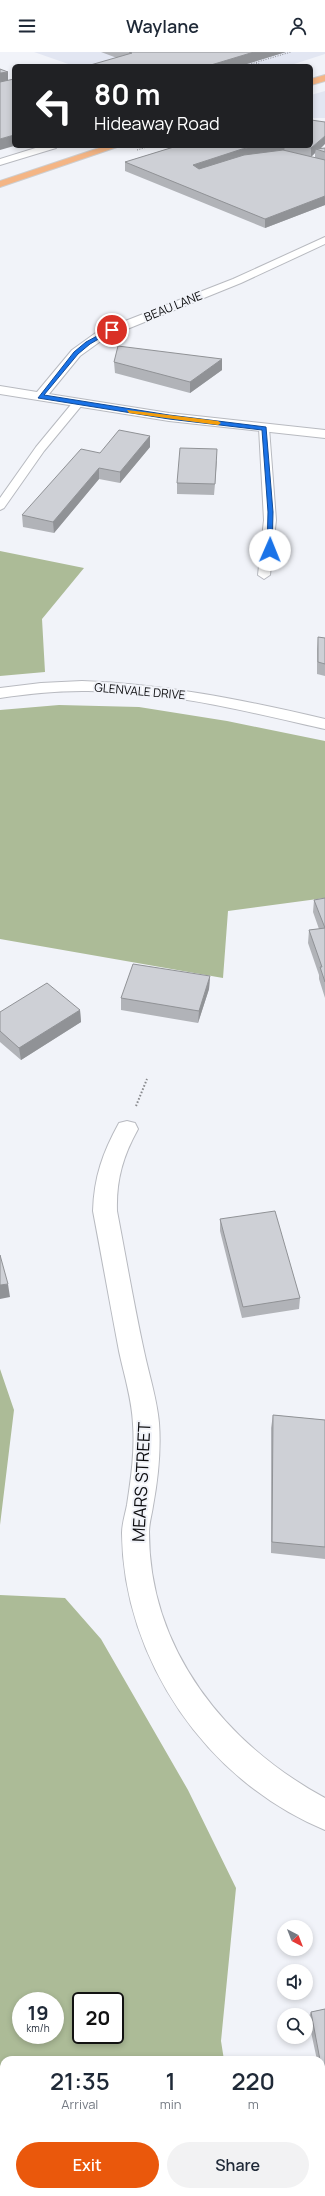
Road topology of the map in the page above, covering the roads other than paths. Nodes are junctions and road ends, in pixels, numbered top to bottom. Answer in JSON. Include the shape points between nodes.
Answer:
{"nodes":[{"id":1,"x":325,"y":78,"type":"edge"},
{"id":2,"x":313,"y":81,"type":"edge"},
{"id":3,"x":45,"y":148,"type":"edge"},
{"id":4,"x":109,"y":148,"type":"edge"},
{"id":5,"x":2,"y":161,"type":"edge"},
{"id":6,"x":34,"y":173,"type":"junction"},
{"id":7,"x":0,"y":184,"type":"edge"},
{"id":8,"x":325,"y":240,"type":"edge"},
{"id":9,"x":311,"y":247,"type":"junction"},
{"id":10,"x":325,"y":251,"type":"edge"},
{"id":11,"x":0,"y":390,"type":"edge"},
{"id":12,"x":40,"y":396,"type":"junction"},
{"id":13,"x":78,"y":403,"type":"junction"},
{"id":14,"x":264,"y":428,"type":"junction"},
{"id":15,"x":325,"y":434,"type":"edge"},
{"id":16,"x":0,"y":506,"type":"edge"},
{"id":17,"x":264,"y":575,"type":"dead end"},
{"id":18,"x":0,"y":694,"type":"edge"},
{"id":19,"x":325,"y":724,"type":"edge"},
{"id":20,"x":127,"y":1129,"type":"dead end"},
{"id":21,"x":325,"y":1815,"type":"edge"}],
"edges":[{"from":1,"to":2,"type":"main road"},
{"from":3,"to":5,"type":"street"},
{"from":4,"to":6,"type":"main road"},
{"from":5,"to":6,"type":"street"},
{"from":6,"to":7,"type":"main road"},
{"from":8,"to":9,"type":"street","name":"BEAU LANE"},
{"from":9,"to":10,"type":"street"},
{"from":9,"to":12,"type":"street","name":"BEAU LANE","via":[[237,281],[101,335],[76,353]]},
{"from":11,"to":12,"type":"street"},
{"from":12,"to":13,"type":"street"},
{"from":13,"to":14,"type":"street"},
{"from":13,"to":16,"type":"lane","via":[[40,449]]},
{"from":14,"to":15,"type":"street"},
{"from":14,"to":17,"type":"lane","via":[[270,512],[270,550]]},
{"from":18,"to":19,"type":"street","name":"GLENVALE DRIVE","via":[[39,688],[129,687],[175,692]]},
{"from":20,"to":21,"type":"street","name":"MEARS STREET","via":[[112,1157],[104,1188],[105,1211],[146,1422],[144,1472],[136,1536],[140,1589],[156,1642],[181,1690],[219,1739],[263,1779],[300,1803]]}]}
